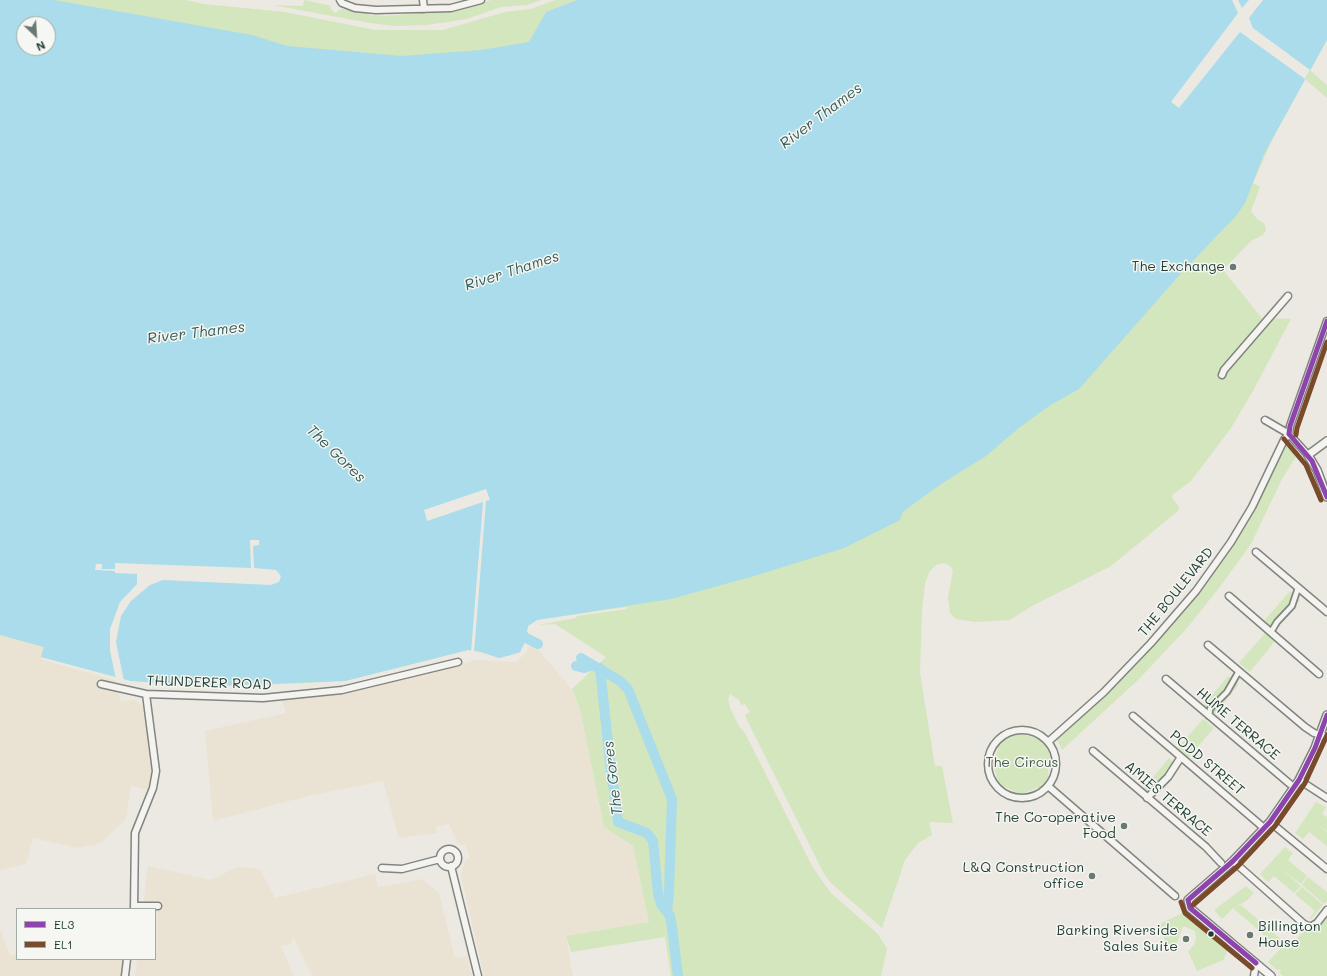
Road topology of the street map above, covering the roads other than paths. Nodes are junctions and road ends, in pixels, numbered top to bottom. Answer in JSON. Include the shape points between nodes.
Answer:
{"nodes":[{"id":1,"x":340,"y":0,"type":"edge"},
{"id":2,"x":423,"y":0,"type":"edge"},
{"id":3,"x":480,"y":0,"type":"edge"},
{"id":4,"x":424,"y":9,"type":"junction"},
{"id":5,"x":1288,"y":296,"type":"dead end"},
{"id":6,"x":1327,"y":321,"type":"edge"},
{"id":7,"x":1222,"y":375,"type":"dead end"},
{"id":8,"x":1265,"y":420,"type":"dead end"},
{"id":9,"x":1289,"y":434,"type":"junction"},
{"id":10,"x":1327,"y":441,"type":"edge"},
{"id":11,"x":1308,"y":455,"type":"junction"},
{"id":12,"x":1327,"y":497,"type":"edge"},
{"id":13,"x":1256,"y":552,"type":"dead end"},
{"id":14,"x":1298,"y":588,"type":"junction"},
{"id":15,"x":1229,"y":596,"type":"dead end"},
{"id":16,"x":1327,"y":612,"type":"edge"},
{"id":17,"x":1271,"y":632,"type":"junction"},
{"id":18,"x":1208,"y":646,"type":"dead end"},
{"id":19,"x":458,"y":662,"type":"dead end"},
{"id":20,"x":1239,"y":671,"type":"junction"},
{"id":21,"x":1319,"y":674,"type":"dead end"},
{"id":22,"x":1166,"y":679,"type":"dead end"},
{"id":23,"x":101,"y":684,"type":"dead end"},
{"id":24,"x":146,"y":694,"type":"junction"},
{"id":25,"x":1327,"y":715,"type":"edge"},
{"id":26,"x":1133,"y":716,"type":"dead end"},
{"id":27,"x":1209,"y":716,"type":"junction"},
{"id":28,"x":1324,"y":736,"type":"edge"},
{"id":29,"x":1048,"y":742,"type":"junction"},
{"id":30,"x":1093,"y":751,"type":"dead end"},
{"id":31,"x":1181,"y":757,"type":"junction"},
{"id":32,"x":1301,"y":782,"type":"junction"},
{"id":33,"x":1048,"y":786,"type":"junction"},
{"id":34,"x":1292,"y":786,"type":"junction"},
{"id":35,"x":1147,"y":798,"type":"junction"},
{"id":36,"x":1327,"y":798,"type":"edge"},
{"id":37,"x":1272,"y":824,"type":"junction"},
{"id":38,"x":1264,"y":828,"type":"junction"},
{"id":39,"x":440,"y":859,"type":"junction"},
{"id":40,"x":1236,"y":862,"type":"junction"},
{"id":41,"x":451,"y":866,"type":"junction"},
{"id":42,"x":1223,"y":866,"type":"junction"},
{"id":43,"x":382,"y":868,"type":"dead end"},
{"id":44,"x":1327,"y":869,"type":"edge"},
{"id":45,"x":1175,"y":896,"type":"dead end"},
{"id":46,"x":158,"y":906,"type":"dead end"},
{"id":47,"x":134,"y":907,"type":"edge"},
{"id":48,"x":1327,"y":910,"type":"edge"},
{"id":49,"x":128,"y":960,"type":"edge"},
{"id":50,"x":1256,"y":963,"type":"junction"},
{"id":51,"x":125,"y":976,"type":"edge"},
{"id":52,"x":478,"y":976,"type":"edge"},
{"id":53,"x":1254,"y":976,"type":"edge"},
{"id":54,"x":1271,"y":976,"type":"edge"}],
"edges":[{"from":1,"to":4,"type":"street","via":[[342,4],[355,8]]},
{"from":2,"to":4,"type":"street"},
{"from":3,"to":4,"type":"street","via":[[459,7]]},
{"from":5,"to":7,"type":"street"},
{"from":6,"to":9,"type":"street","name":"THE BOULEVARD"},
{"from":8,"to":9,"type":"street"},
{"from":9,"to":11,"type":"street"},
{"from":9,"to":29,"type":"street","name":"THE BOULEVARD","via":[[1248,514],[1196,591],[1104,692]]},
{"from":10,"to":11,"type":"street"},
{"from":11,"to":12,"type":"street","via":[[1317,470]]},
{"from":13,"to":14,"type":"street"},
{"from":14,"to":16,"type":"street"},
{"from":14,"to":17,"type":"street","via":[[1292,606]]},
{"from":15,"to":17,"type":"street"},
{"from":17,"to":21,"type":"street"},
{"from":18,"to":20,"type":"street"},
{"from":19,"to":24,"type":"street","name":"THUNDERER ROAD","via":[[342,690],[263,698]]},
{"from":20,"to":27,"type":"street","via":[[1227,692],[1210,709]]},
{"from":20,"to":28,"type":"street","via":[[1306,727]]},
{"from":22,"to":27,"type":"street","name":"HUME TERRACE"},
{"from":23,"to":24,"type":"street","name":"THUNDERER ROAD"},
{"from":24,"to":47,"type":"street","via":[[156,771],[153,788],[135,833]]},
{"from":25,"to":28,"type":"street"},
{"from":26,"to":31,"type":"street","name":"PODD STREET"},
{"from":27,"to":34,"type":"street","name":"HUME TERRACE"},
{"from":28,"to":32,"type":"street"},
{"from":29,"to":33,"type":"street","via":[[1056,759],[1053,778]]},
{"from":29,"to":33,"type":"street","via":[[1032,731],[1012,731],[995,743],[988,763],[995,785],[1011,796],[1031,797]]},
{"from":30,"to":35,"type":"street","name":"AMIES TERRACE"},
{"from":31,"to":35,"type":"street","via":[[1168,778]]},
{"from":31,"to":38,"type":"street","name":"PODD STREET"},
{"from":32,"to":34,"type":"street"},
{"from":32,"to":36,"type":"street"},
{"from":33,"to":45,"type":"street"},
{"from":34,"to":37,"type":"street"},
{"from":35,"to":42,"type":"street","name":"AMIES TERRACE","via":[[1206,847]]},
{"from":37,"to":38,"type":"street"},
{"from":37,"to":44,"type":"street"},
{"from":38,"to":40,"type":"street"},
{"from":39,"to":41,"type":"street","via":[[442,864]]},
{"from":39,"to":41,"type":"street","via":[[447,847],[453,850],[457,856],[455,864]]},
{"from":39,"to":43,"type":"street","via":[[402,869]]},
{"from":40,"to":42,"type":"street"},
{"from":40,"to":48,"type":"street","via":[[1304,924],[1310,927],[1317,923]]},
{"from":41,"to":52,"type":"street"},
{"from":42,"to":50,"type":"street","via":[[1188,900],[1190,908]]},
{"from":46,"to":47,"type":"street"},
{"from":49,"to":51,"type":"street"},
{"from":50,"to":53,"type":"street"},
{"from":50,"to":54,"type":"street"}]}
